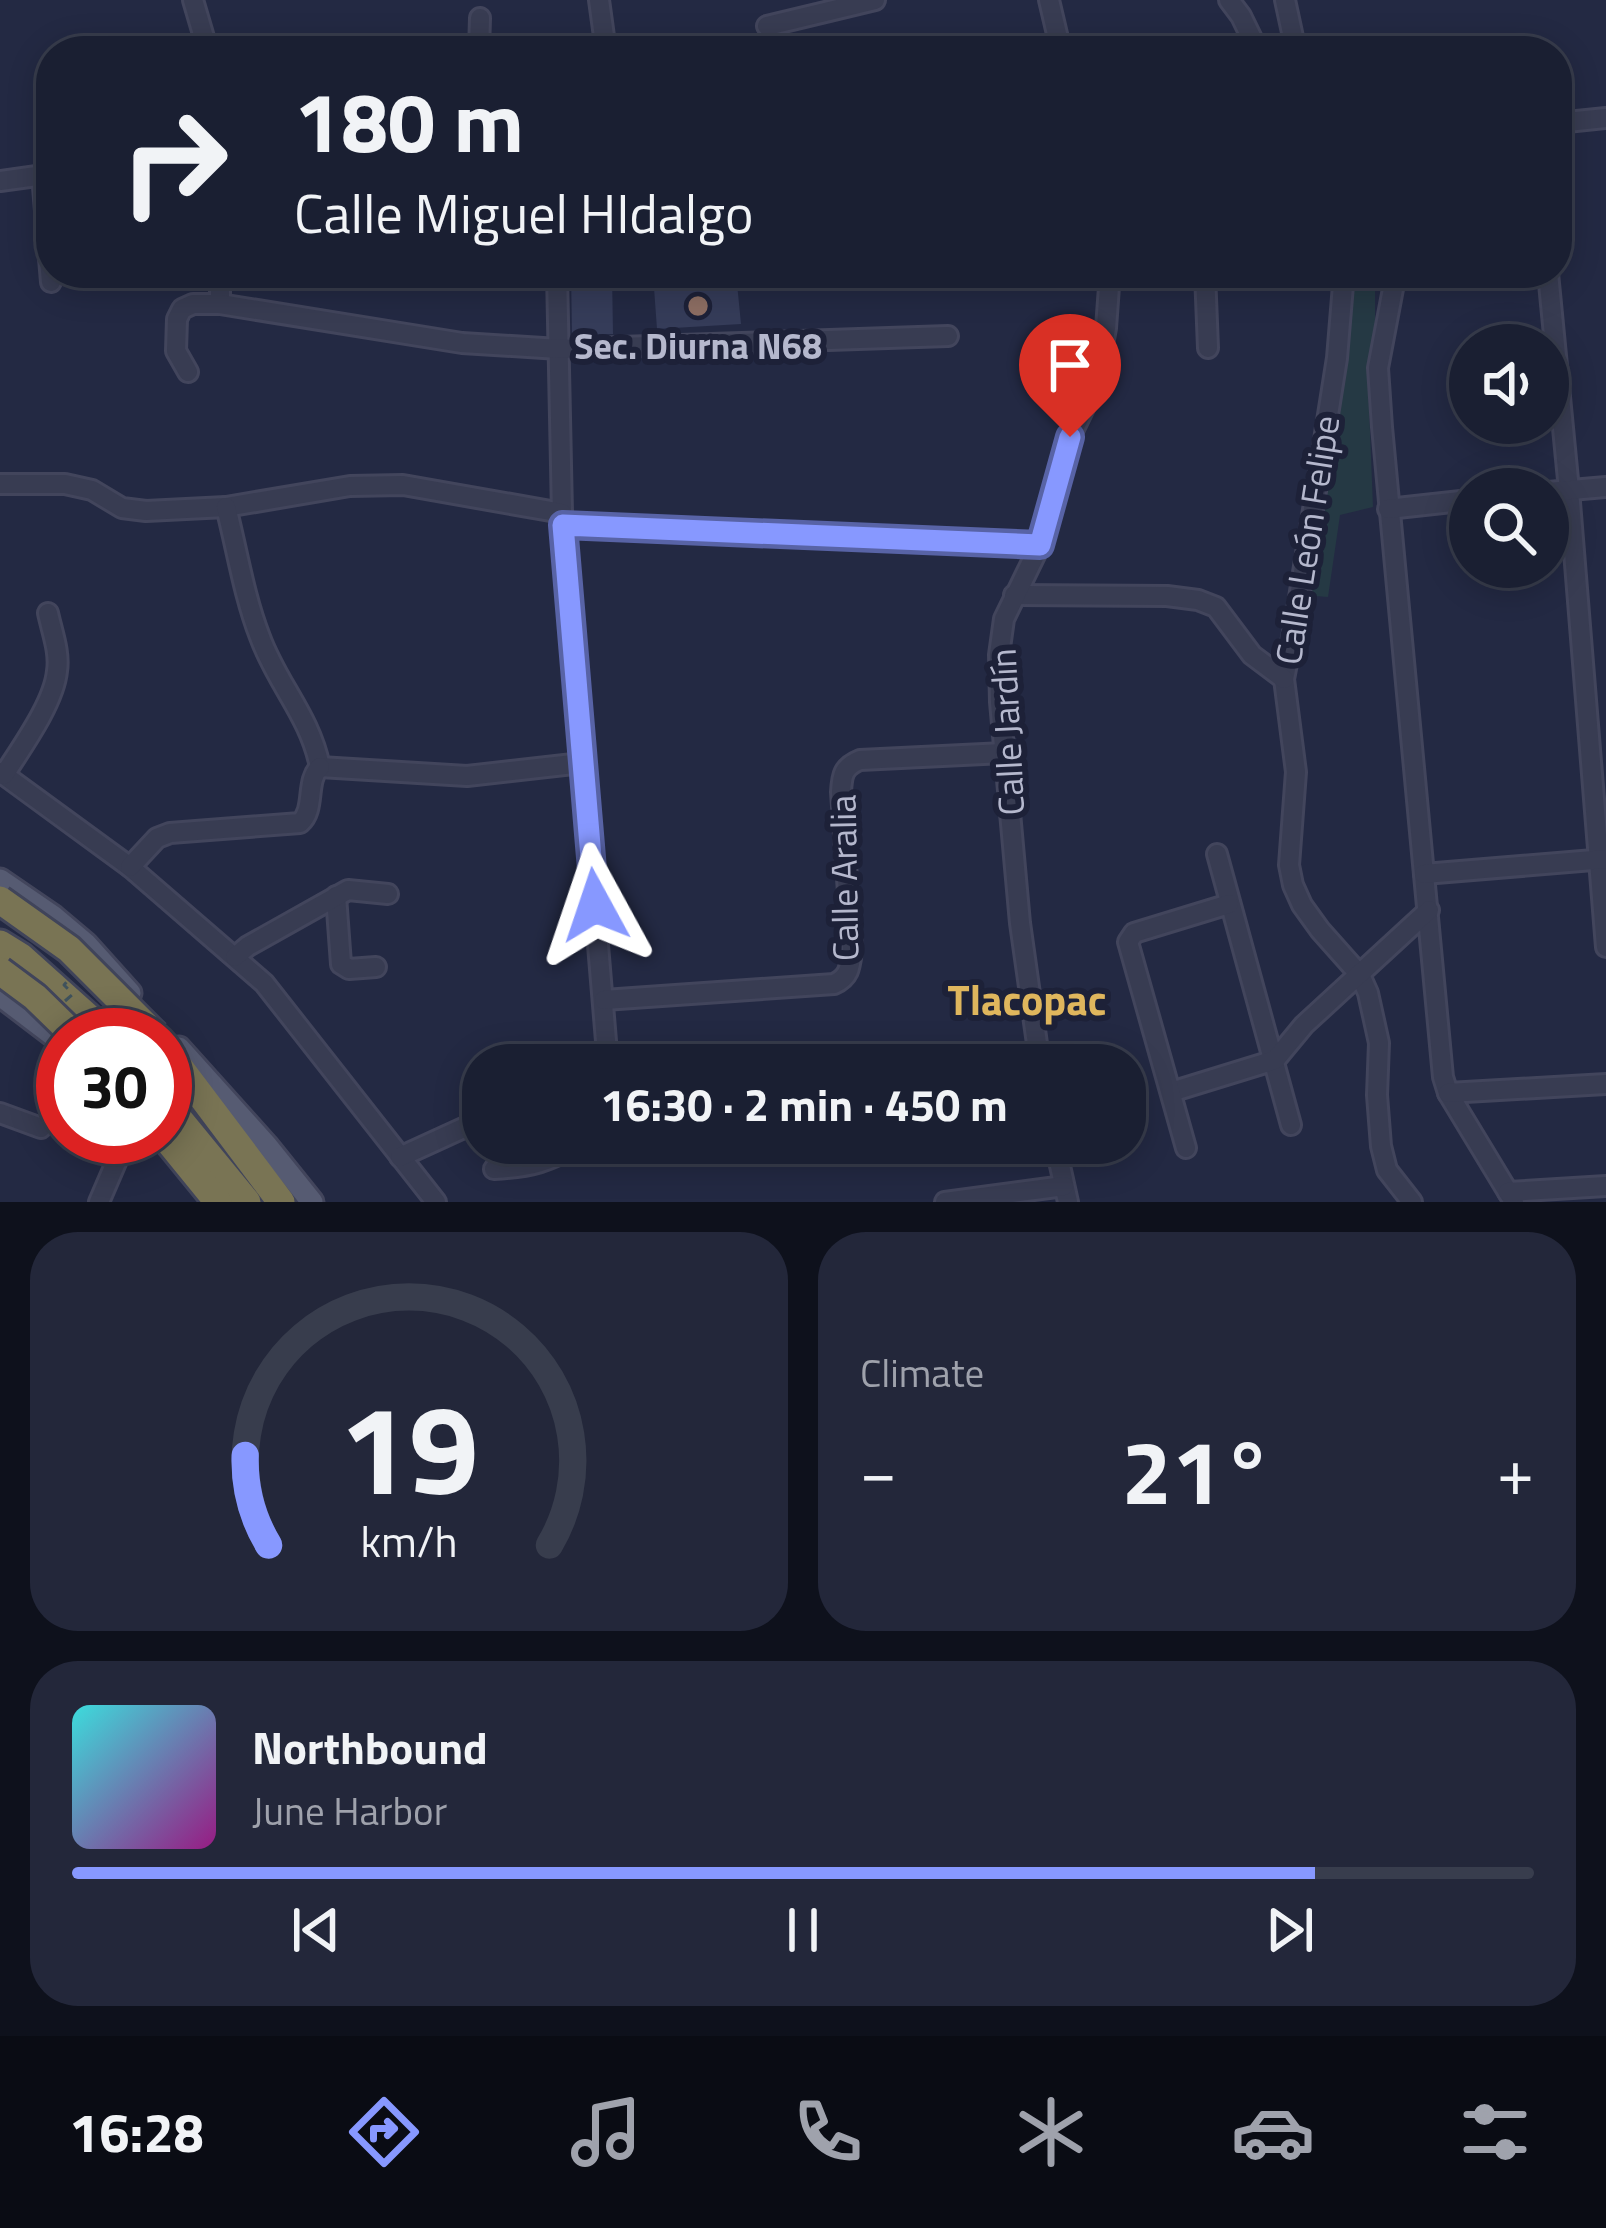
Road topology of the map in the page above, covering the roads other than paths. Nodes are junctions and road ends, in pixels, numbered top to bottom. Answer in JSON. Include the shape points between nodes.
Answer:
{"nodes":[{"id":1,"x":193,"y":0,"type":"edge"},
{"id":2,"x":599,"y":0,"type":"edge"},
{"id":3,"x":875,"y":0,"type":"edge"},
{"id":4,"x":1049,"y":0,"type":"edge"},
{"id":5,"x":1229,"y":0,"type":"edge"},
{"id":6,"x":1285,"y":0,"type":"edge"},
{"id":7,"x":480,"y":18,"type":"dead end"},
{"id":8,"x":766,"y":26,"type":"dead end"},
{"id":9,"x":204,"y":36,"type":"edge"},
{"id":10,"x":479,"y":36,"type":"edge"},
{"id":11,"x":604,"y":36,"type":"edge"},
{"id":12,"x":1057,"y":36,"type":"edge"},
{"id":13,"x":1251,"y":36,"type":"edge"},
{"id":14,"x":1293,"y":36,"type":"edge"},
{"id":15,"x":1606,"y":118,"type":"edge"},
{"id":16,"x":1572,"y":121,"type":"edge"},
{"id":17,"x":36,"y":177,"type":"edge"},
{"id":18,"x":0,"y":182,"type":"edge"},
{"id":19,"x":220,"y":288,"type":"edge"},
{"id":20,"x":557,"y":288,"type":"edge"},
{"id":21,"x":1109,"y":288,"type":"edge"},
{"id":22,"x":1206,"y":288,"type":"edge"},
{"id":23,"x":1343,"y":288,"type":"edge"},
{"id":24,"x":1393,"y":288,"type":"edge"},
{"id":25,"x":1549,"y":288,"type":"edge"},
{"id":26,"x":220,"y":304,"type":"junction"},
{"id":27,"x":947,"y":336,"type":"dead end"},
{"id":28,"x":1208,"y":348,"type":"dead end"},
{"id":29,"x":559,"y":349,"type":"junction"},
{"id":30,"x":188,"y":372,"type":"dead end"},
{"id":31,"x":1567,"y":468,"type":"edge"},
{"id":32,"x":0,"y":484,"type":"edge"},
{"id":33,"x":1606,"y":487,"type":"edge"},
{"id":34,"x":1569,"y":490,"type":"joint"},
{"id":35,"x":1449,"y":502,"type":"edge"},
{"id":36,"x":226,"y":507,"type":"junction"},
{"id":37,"x":1388,"y":509,"type":"junction"},
{"id":38,"x":563,"y":519,"type":"junction"},
{"id":39,"x":1040,"y":545,"type":"junction"},
{"id":40,"x":1014,"y":595,"type":"junction"},
{"id":41,"x":48,"y":614,"type":"dead end"},
{"id":42,"x":1284,"y":679,"type":"junction"},
{"id":43,"x":1004,"y":753,"type":"junction"},
{"id":44,"x":582,"y":763,"type":"junction"},
{"id":45,"x":320,"y":767,"type":"junction"},
{"id":46,"x":2,"y":774,"type":"edge"},
{"id":47,"x":1217,"y":854,"type":"dead end"},
{"id":48,"x":1602,"y":860,"type":"edge"},
{"id":49,"x":130,"y":867,"type":"junction"},
{"id":50,"x":1424,"y":874,"type":"junction"},
{"id":51,"x":0,"y":880,"type":"edge"},
{"id":52,"x":388,"y":894,"type":"dead end"},
{"id":53,"x":336,"y":896,"type":"junction"},
{"id":54,"x":0,"y":900,"type":"edge"},
{"id":55,"x":1229,"y":904,"type":"junction"},
{"id":56,"x":1429,"y":910,"type":"junction"},
{"id":57,"x":0,"y":914,"type":"edge"},
{"id":58,"x":0,"y":944,"type":"edge"},
{"id":59,"x":1606,"y":947,"type":"edge"},
{"id":60,"x":235,"y":957,"type":"junction"},
{"id":61,"x":376,"y":967,"type":"dead end"},
{"id":62,"x":0,"y":971,"type":"edge"},
{"id":63,"x":1360,"y":975,"type":"junction"},
{"id":64,"x":0,"y":995,"type":"edge"},
{"id":65,"x":604,"y":1000,"type":"junction"},
{"id":66,"x":46,"y":1008,"type":"edge"},
{"id":67,"x":78,"y":1008,"type":"edge"},
{"id":68,"x":111,"y":1008,"type":"edge"},
{"id":69,"x":128,"y":1008,"type":"edge"},
{"id":70,"x":36,"y":1022,"type":"edge"},
{"id":71,"x":605,"y":1044,"type":"edge"},
{"id":72,"x":1037,"y":1044,"type":"edge"},
{"id":73,"x":1275,"y":1060,"type":"junction"},
{"id":74,"x":192,"y":1083,"type":"edge"},
{"id":75,"x":1606,"y":1084,"type":"edge"},
{"id":76,"x":1171,"y":1092,"type":"junction"},
{"id":77,"x":1448,"y":1093,"type":"junction"},
{"id":78,"x":192,"y":1103,"type":"edge"},
{"id":79,"x":0,"y":1113,"type":"edge"},
{"id":80,"x":36,"y":1126,"type":"edge"},
{"id":81,"x":1291,"y":1126,"type":"dead end"},
{"id":82,"x":462,"y":1129,"type":"edge"},
{"id":83,"x":192,"y":1135,"type":"edge"},
{"id":84,"x":1186,"y":1148,"type":"dead end"},
{"id":85,"x":400,"y":1157,"type":"junction"},
{"id":86,"x":115,"y":1164,"type":"edge"},
{"id":87,"x":171,"y":1164,"type":"edge"},
{"id":88,"x":187,"y":1164,"type":"edge"},
{"id":89,"x":539,"y":1164,"type":"edge"},
{"id":90,"x":1060,"y":1164,"type":"edge"},
{"id":91,"x":286,"y":1169,"type":"junction"},
{"id":92,"x":494,"y":1169,"type":"dead end"},
{"id":93,"x":1606,"y":1186,"type":"edge"},
{"id":94,"x":1066,"y":1194,"type":"edge"},
{"id":95,"x":1511,"y":1197,"type":"edge"},
{"id":96,"x":99,"y":1202,"type":"edge"},
{"id":97,"x":202,"y":1202,"type":"edge"},
{"id":98,"x":218,"y":1202,"type":"edge"},
{"id":99,"x":247,"y":1202,"type":"edge"},
{"id":100,"x":269,"y":1202,"type":"edge"},
{"id":101,"x":283,"y":1202,"type":"edge"},
{"id":102,"x":311,"y":1202,"type":"edge"},
{"id":103,"x":436,"y":1202,"type":"edge"},
{"id":104,"x":945,"y":1202,"type":"edge"},
{"id":105,"x":1412,"y":1202,"type":"edge"}],
"edges":[{"from":1,"to":9,"type":"street"},
{"from":2,"to":11,"type":"street"},
{"from":3,"to":8,"type":"street"},
{"from":4,"to":12,"type":"street"},
{"from":5,"to":13,"type":"street"},
{"from":6,"to":14,"type":"street"},
{"from":7,"to":10,"type":"street"},
{"from":15,"to":16,"type":"street"},
{"from":17,"to":18,"type":"street"},
{"from":19,"to":26,"type":"street"},
{"from":20,"to":29,"type":"street"},
{"from":21,"to":39,"type":"street","name":"Calle Jardín","via":[[1096,382],[1070,437]]},
{"from":22,"to":28,"type":"street"},
{"from":23,"to":42,"type":"street","name":"Calle León Felipe"},
{"from":24,"to":37,"type":"street","via":[[1378,368]]},
{"from":25,"to":31,"type":"street"},
{"from":26,"to":29,"type":"street","via":[[462,343]]},
{"from":26,"to":30,"type":"street","via":[[193,304],[177,319],[176,351]]},
{"from":27,"to":29,"type":"street"},
{"from":29,"to":38,"type":"street"},
{"from":32,"to":36,"type":"street","via":[[65,484],[146,511]]},
{"from":33,"to":34,"type":"street"},
{"from":34,"to":48,"type":"street"},
{"from":35,"to":37,"type":"street"},
{"from":36,"to":38,"type":"street","via":[[377,484]]},
{"from":36,"to":45,"type":"street","via":[[258,634],[315,741]]},
{"from":37,"to":50,"type":"street"},
{"from":38,"to":39,"type":"street"},
{"from":38,"to":44,"type":"street"},
{"from":39,"to":40,"type":"street","name":"Calle Jardín"},
{"from":40,"to":42,"type":"street","via":[[1198,600],[1216,607],[1252,655]]},
{"from":40,"to":43,"type":"street","name":"Calle Jardín","via":[[999,655]]},
{"from":41,"to":46,"type":"street","via":[[57,675]]},
{"from":42,"to":63,"type":"street","name":"Calle León Felipe","via":[[1296,772],[1293,885]]},
{"from":43,"to":65,"type":"street","name":"Calle Aralia","via":[[860,760],[842,772],[852,950],[844,979]]},
{"from":43,"to":72,"type":"street","name":"Calle Jardín"},
{"from":44,"to":45,"type":"street","via":[[467,776]]},
{"from":44,"to":65,"type":"street"},
{"from":45,"to":49,"type":"street","via":[[300,823],[170,833]]},
{"from":46,"to":49,"type":"street"},
{"from":47,"to":55,"type":"street"},
{"from":48,"to":50,"type":"street"},
{"from":48,"to":59,"type":"street"},
{"from":49,"to":60,"type":"street"},
{"from":50,"to":56,"type":"street"},
{"from":51,"to":91,"type":"main road","via":[[86,944]]},
{"from":52,"to":53,"type":"street"},
{"from":53,"to":60,"type":"street"},
{"from":53,"to":61,"type":"street","via":[[341,964]]},
{"from":54,"to":69,"type":"highway","bridge":true,"via":[[69,949]]},
{"from":55,"to":73,"type":"street"},
{"from":55,"to":76,"type":"street","via":[[1134,933],[1128,942]]},
{"from":56,"to":63,"type":"street"},
{"from":56,"to":77,"type":"street"},
{"from":57,"to":68,"type":"highway","via":[[42,940]]},
{"from":58,"to":67,"type":"highway"},
{"from":60,"to":85,"type":"street","via":[[264,982]]},
{"from":62,"to":66,"type":"highway","bridge":true},
{"from":63,"to":73,"type":"street"},
{"from":63,"to":105,"type":"street","name":"Calle León Felipe","via":[[1379,1043],[1384,1158]]},
{"from":64,"to":70,"type":"main road"},
{"from":65,"to":71,"type":"street"},
{"from":73,"to":76,"type":"street"},
{"from":73,"to":81,"type":"street"},
{"from":74,"to":101,"type":"highway"},
{"from":75,"to":77,"type":"street"},
{"from":76,"to":84,"type":"street"},
{"from":77,"to":95,"type":"street"},
{"from":78,"to":100,"type":"highway"},
{"from":79,"to":80,"type":"street"},
{"from":82,"to":85,"type":"street"},
{"from":83,"to":99,"type":"highway"},
{"from":85,"to":103,"type":"street"},
{"from":86,"to":96,"type":"street"},
{"from":87,"to":97,"type":"main road"},
{"from":88,"to":98,"type":"highway"},
{"from":89,"to":92,"type":"street"},
{"from":90,"to":94,"type":"street"},
{"from":91,"to":101,"type":"highway"},
{"from":91,"to":102,"type":"main road"},
{"from":93,"to":95,"type":"street"},
{"from":94,"to":104,"type":"street"}]}
